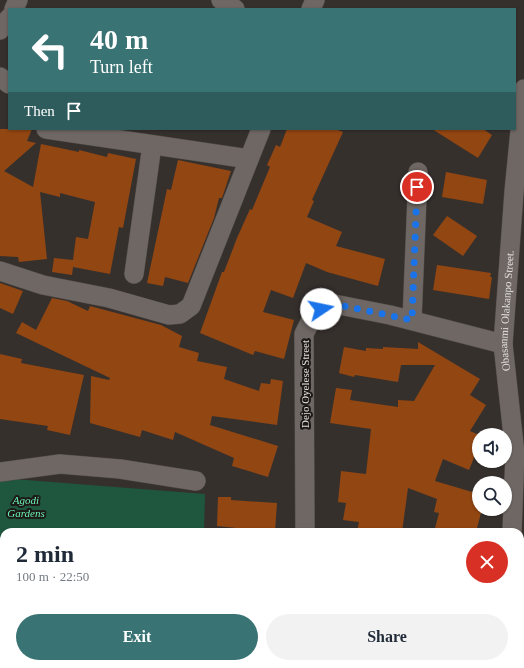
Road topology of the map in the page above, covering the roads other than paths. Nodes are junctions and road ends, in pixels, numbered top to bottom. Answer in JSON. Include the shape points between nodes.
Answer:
{"nodes":[{"id":1,"x":221,"y":0,"type":"edge"},
{"id":2,"x":233,"y":8,"type":"edge"},
{"id":3,"x":8,"y":19,"type":"edge"},
{"id":4,"x":0,"y":30,"type":"edge"},
{"id":5,"x":0,"y":77,"type":"edge"},
{"id":6,"x":8,"y":83,"type":"edge"},
{"id":7,"x":524,"y":89,"type":"edge"},
{"id":8,"x":53,"y":130,"type":"edge"},
{"id":9,"x":261,"y":130,"type":"edge"},
{"id":10,"x":152,"y":145,"type":"junction"},
{"id":11,"x":249,"y":159,"type":"junction"},
{"id":12,"x":418,"y":172,"type":"dead end"},
{"id":13,"x":519,"y":193,"type":"edge"},
{"id":14,"x":0,"y":270,"type":"edge"},
{"id":15,"x":134,"y":274,"type":"dead end"},
{"id":16,"x":412,"y":320,"type":"junction"},
{"id":17,"x":503,"y":344,"type":"junction"},
{"id":18,"x":519,"y":455,"type":"edge"},
{"id":19,"x":0,"y":472,"type":"edge"},
{"id":20,"x":196,"y":481,"type":"dead end"},
{"id":21,"x":305,"y":528,"type":"edge"},
{"id":22,"x":512,"y":528,"type":"edge"}],
"edges":[{"from":1,"to":2,"type":"street"},
{"from":3,"to":4,"type":"street"},
{"from":5,"to":6,"type":"street"},
{"from":7,"to":13,"type":"street","name":"Obasanmi Olakanpo Street."},
{"from":8,"to":10,"type":"street"},
{"from":9,"to":11,"type":"street"},
{"from":10,"to":11,"type":"street"},
{"from":10,"to":15,"type":"street"},
{"from":11,"to":14,"type":"street","via":[[191,306],[180,314],[169,315],[109,298],[43,285]]},
{"from":12,"to":16,"type":"street"},
{"from":13,"to":17,"type":"street","name":"Obasanmi Olakanpo Street."},
{"from":16,"to":17,"type":"street","name":"Dejo Oyelese Street"},
{"from":16,"to":21,"type":"street","name":"Dejo Oyelese Street","via":[[334,304],[321,309],[312,318],[304,334]]},
{"from":17,"to":18,"type":"street","name":"Obasanmi Olakanpo Street."},
{"from":18,"to":22,"type":"street","name":"Obasanmi Olakanpo Street."},
{"from":19,"to":20,"type":"street","via":[[60,464],[120,468]]}]}
